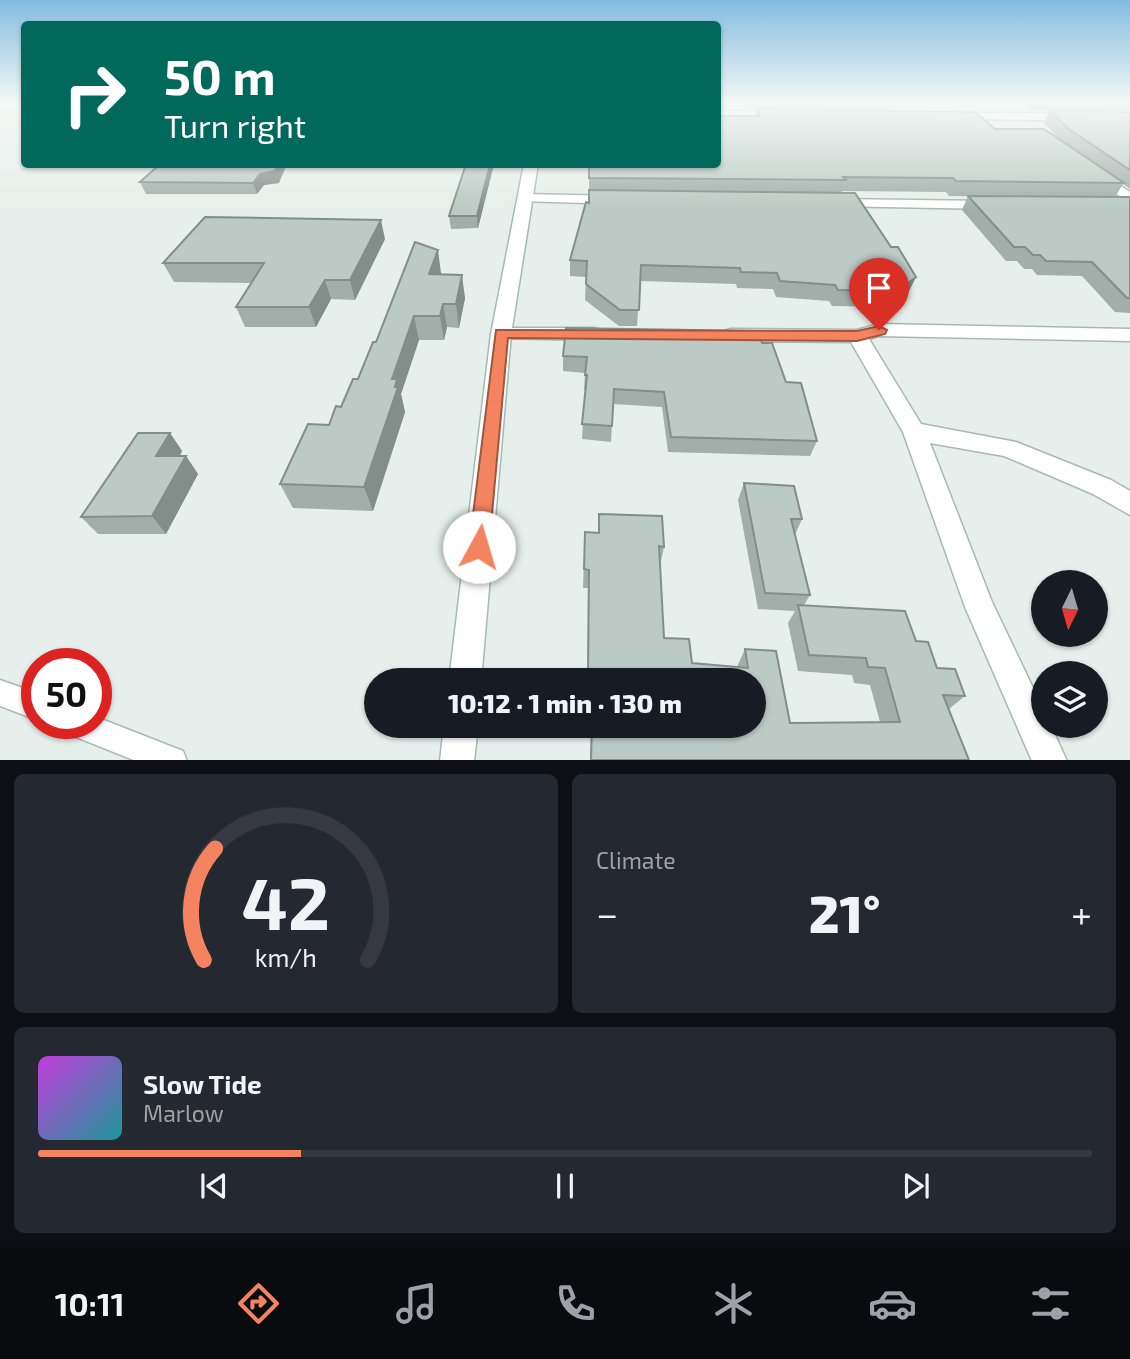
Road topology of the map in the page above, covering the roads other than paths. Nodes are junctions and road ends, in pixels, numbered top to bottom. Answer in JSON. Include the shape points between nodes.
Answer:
{"nodes":[{"id":1,"x":1080,"y":162,"type":"edge"},
{"id":2,"x":530,"y":168,"type":"edge"},
{"id":3,"x":525,"y":198,"type":"junction"},
{"id":4,"x":629,"y":200,"type":"edge"},
{"id":5,"x":819,"y":203,"type":"edge"},
{"id":6,"x":1126,"y":203,"type":"edge"},
{"id":7,"x":1012,"y":205,"type":"edge"},
{"id":8,"x":501,"y":334,"type":"junction"},
{"id":9,"x":611,"y":334,"type":"edge"},
{"id":10,"x":706,"y":335,"type":"edge"},
{"id":11,"x":1130,"y":335,"type":"edge"},
{"id":12,"x":857,"y":336,"type":"junction"},
{"id":13,"x":914,"y":431,"type":"junction"},
{"id":14,"x":1130,"y":504,"type":"edge"},
{"id":15,"x":466,"y":668,"type":"edge"},
{"id":16,"x":0,"y":693,"type":"edge"},
{"id":17,"x":21,"y":701,"type":"edge"},
{"id":18,"x":112,"y":737,"type":"edge"},
{"id":19,"x":460,"y":738,"type":"edge"},
{"id":20,"x":170,"y":760,"type":"edge"},
{"id":21,"x":457,"y":760,"type":"edge"},
{"id":22,"x":1050,"y":760,"type":"edge"}],
"edges":[{"from":1,"to":6,"type":"street"},
{"from":2,"to":3,"type":"street"},
{"from":3,"to":4,"type":"street"},
{"from":3,"to":8,"type":"street"},
{"from":5,"to":7,"type":"street"},
{"from":8,"to":9,"type":"street"},
{"from":8,"to":15,"type":"street"},
{"from":10,"to":12,"type":"street"},
{"from":11,"to":12,"type":"street","via":[[879,330]]},
{"from":12,"to":13,"type":"street"},
{"from":13,"to":14,"type":"street","via":[[1008,448],[1102,487]]},
{"from":13,"to":22,"type":"street","via":[[979,607]]},
{"from":16,"to":17,"type":"lane"},
{"from":18,"to":20,"type":"lane"},
{"from":19,"to":21,"type":"street"}]}
